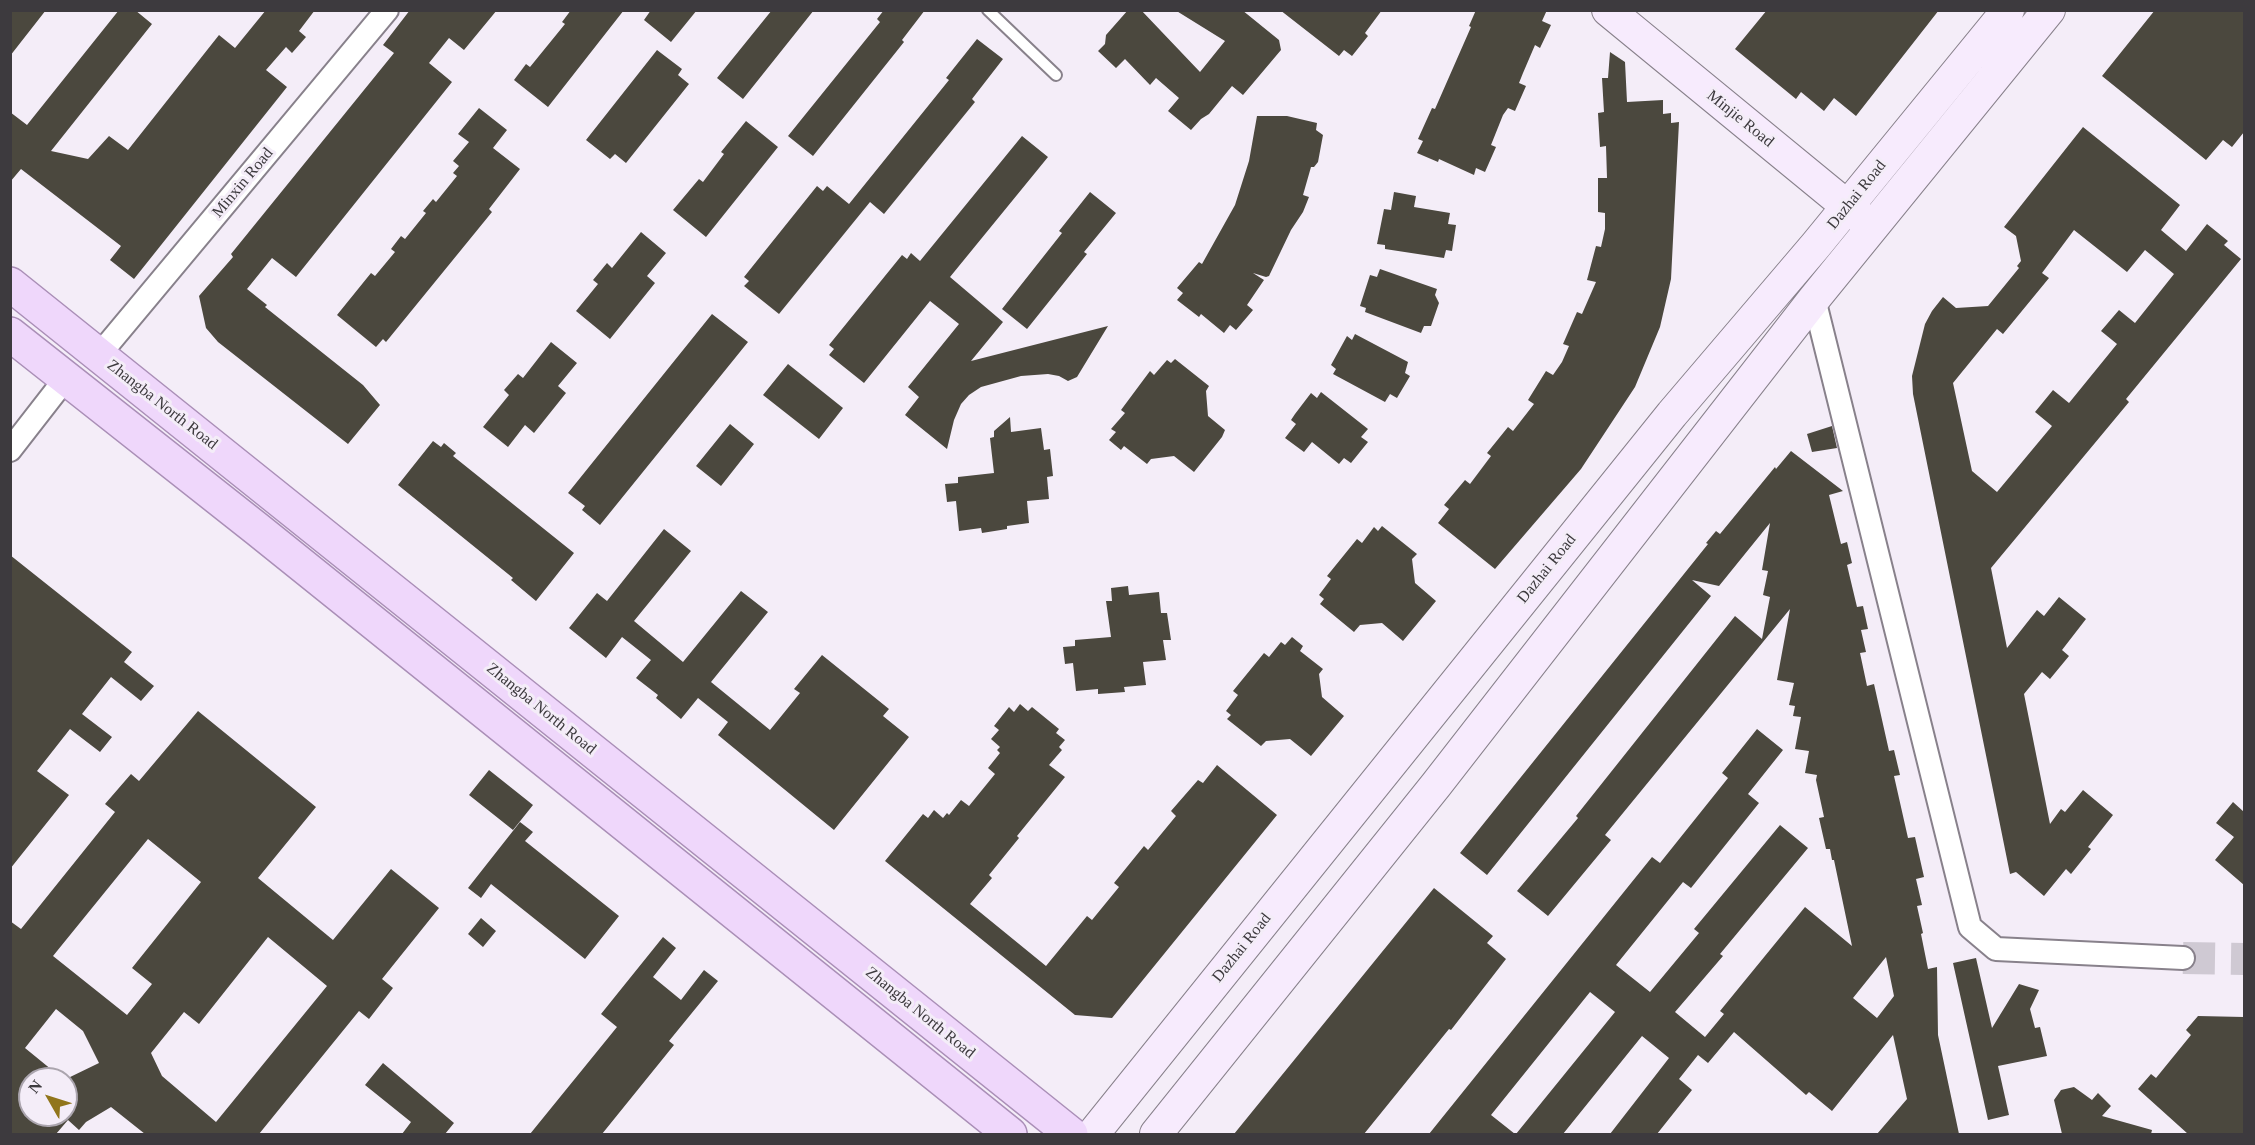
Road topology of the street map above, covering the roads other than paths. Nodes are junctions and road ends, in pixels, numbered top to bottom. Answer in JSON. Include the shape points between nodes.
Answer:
{"nodes":[{"id":1,"x":988,"y":10,"type":"edge"},
{"id":2,"x":1608,"y":10,"type":"edge"},
{"id":3,"x":2008,"y":10,"type":"edge"},
{"id":4,"x":2049,"y":10,"type":"edge"},
{"id":5,"x":385,"y":11,"type":"edge"},
{"id":6,"x":1056,"y":75,"type":"dead end"},
{"id":7,"x":1848,"y":207,"type":"junction"},
{"id":8,"x":1872,"y":227,"type":"junction"},
{"id":9,"x":10,"y":284,"type":"edge"},
{"id":10,"x":1814,"y":299,"type":"junction"},
{"id":11,"x":10,"y":334,"type":"edge"},
{"id":12,"x":99,"y":355,"type":"junction"},
{"id":13,"x":66,"y":378,"type":"junction"},
{"id":14,"x":10,"y":450,"type":"edge"},
{"id":15,"x":2183,"y":958,"type":"tunnel mouth"},
{"id":16,"x":1010,"y":1134,"type":"edge"},
{"id":17,"x":1071,"y":1134,"type":"edge"},
{"id":18,"x":1093,"y":1134,"type":"edge"},
{"id":19,"x":1156,"y":1134,"type":"edge"}],
"edges":[{"from":1,"to":6,"type":"lane"},
{"from":2,"to":7,"type":"main road","name":"Minjie Road"},
{"from":3,"to":7,"type":"main road","name":"Dazhai Road"},
{"from":4,"to":8,"type":"main road","name":"Dazhai Road"},
{"from":5,"to":12,"type":"street","name":"Minxin Road"},
{"from":7,"to":8,"type":"main road","name":"Minjie Road"},
{"from":7,"to":18,"type":"main road","name":"Dazhai Road","via":[[1671,414]]},
{"from":8,"to":10,"type":"main road","name":"Dazhai Road"},
{"from":9,"to":12,"type":"main road","name":"Zhangba North Road"},
{"from":10,"to":15,"type":"street","via":[[1970,927],[1996,950]]},
{"from":10,"to":19,"type":"main road","name":"Dazhai Road","via":[[1436,785]]},
{"from":11,"to":13,"type":"main road"},
{"from":12,"to":17,"type":"main road","name":"Zhangba North Road"},
{"from":13,"to":14,"type":"street"},
{"from":13,"to":16,"type":"main road"}]}
